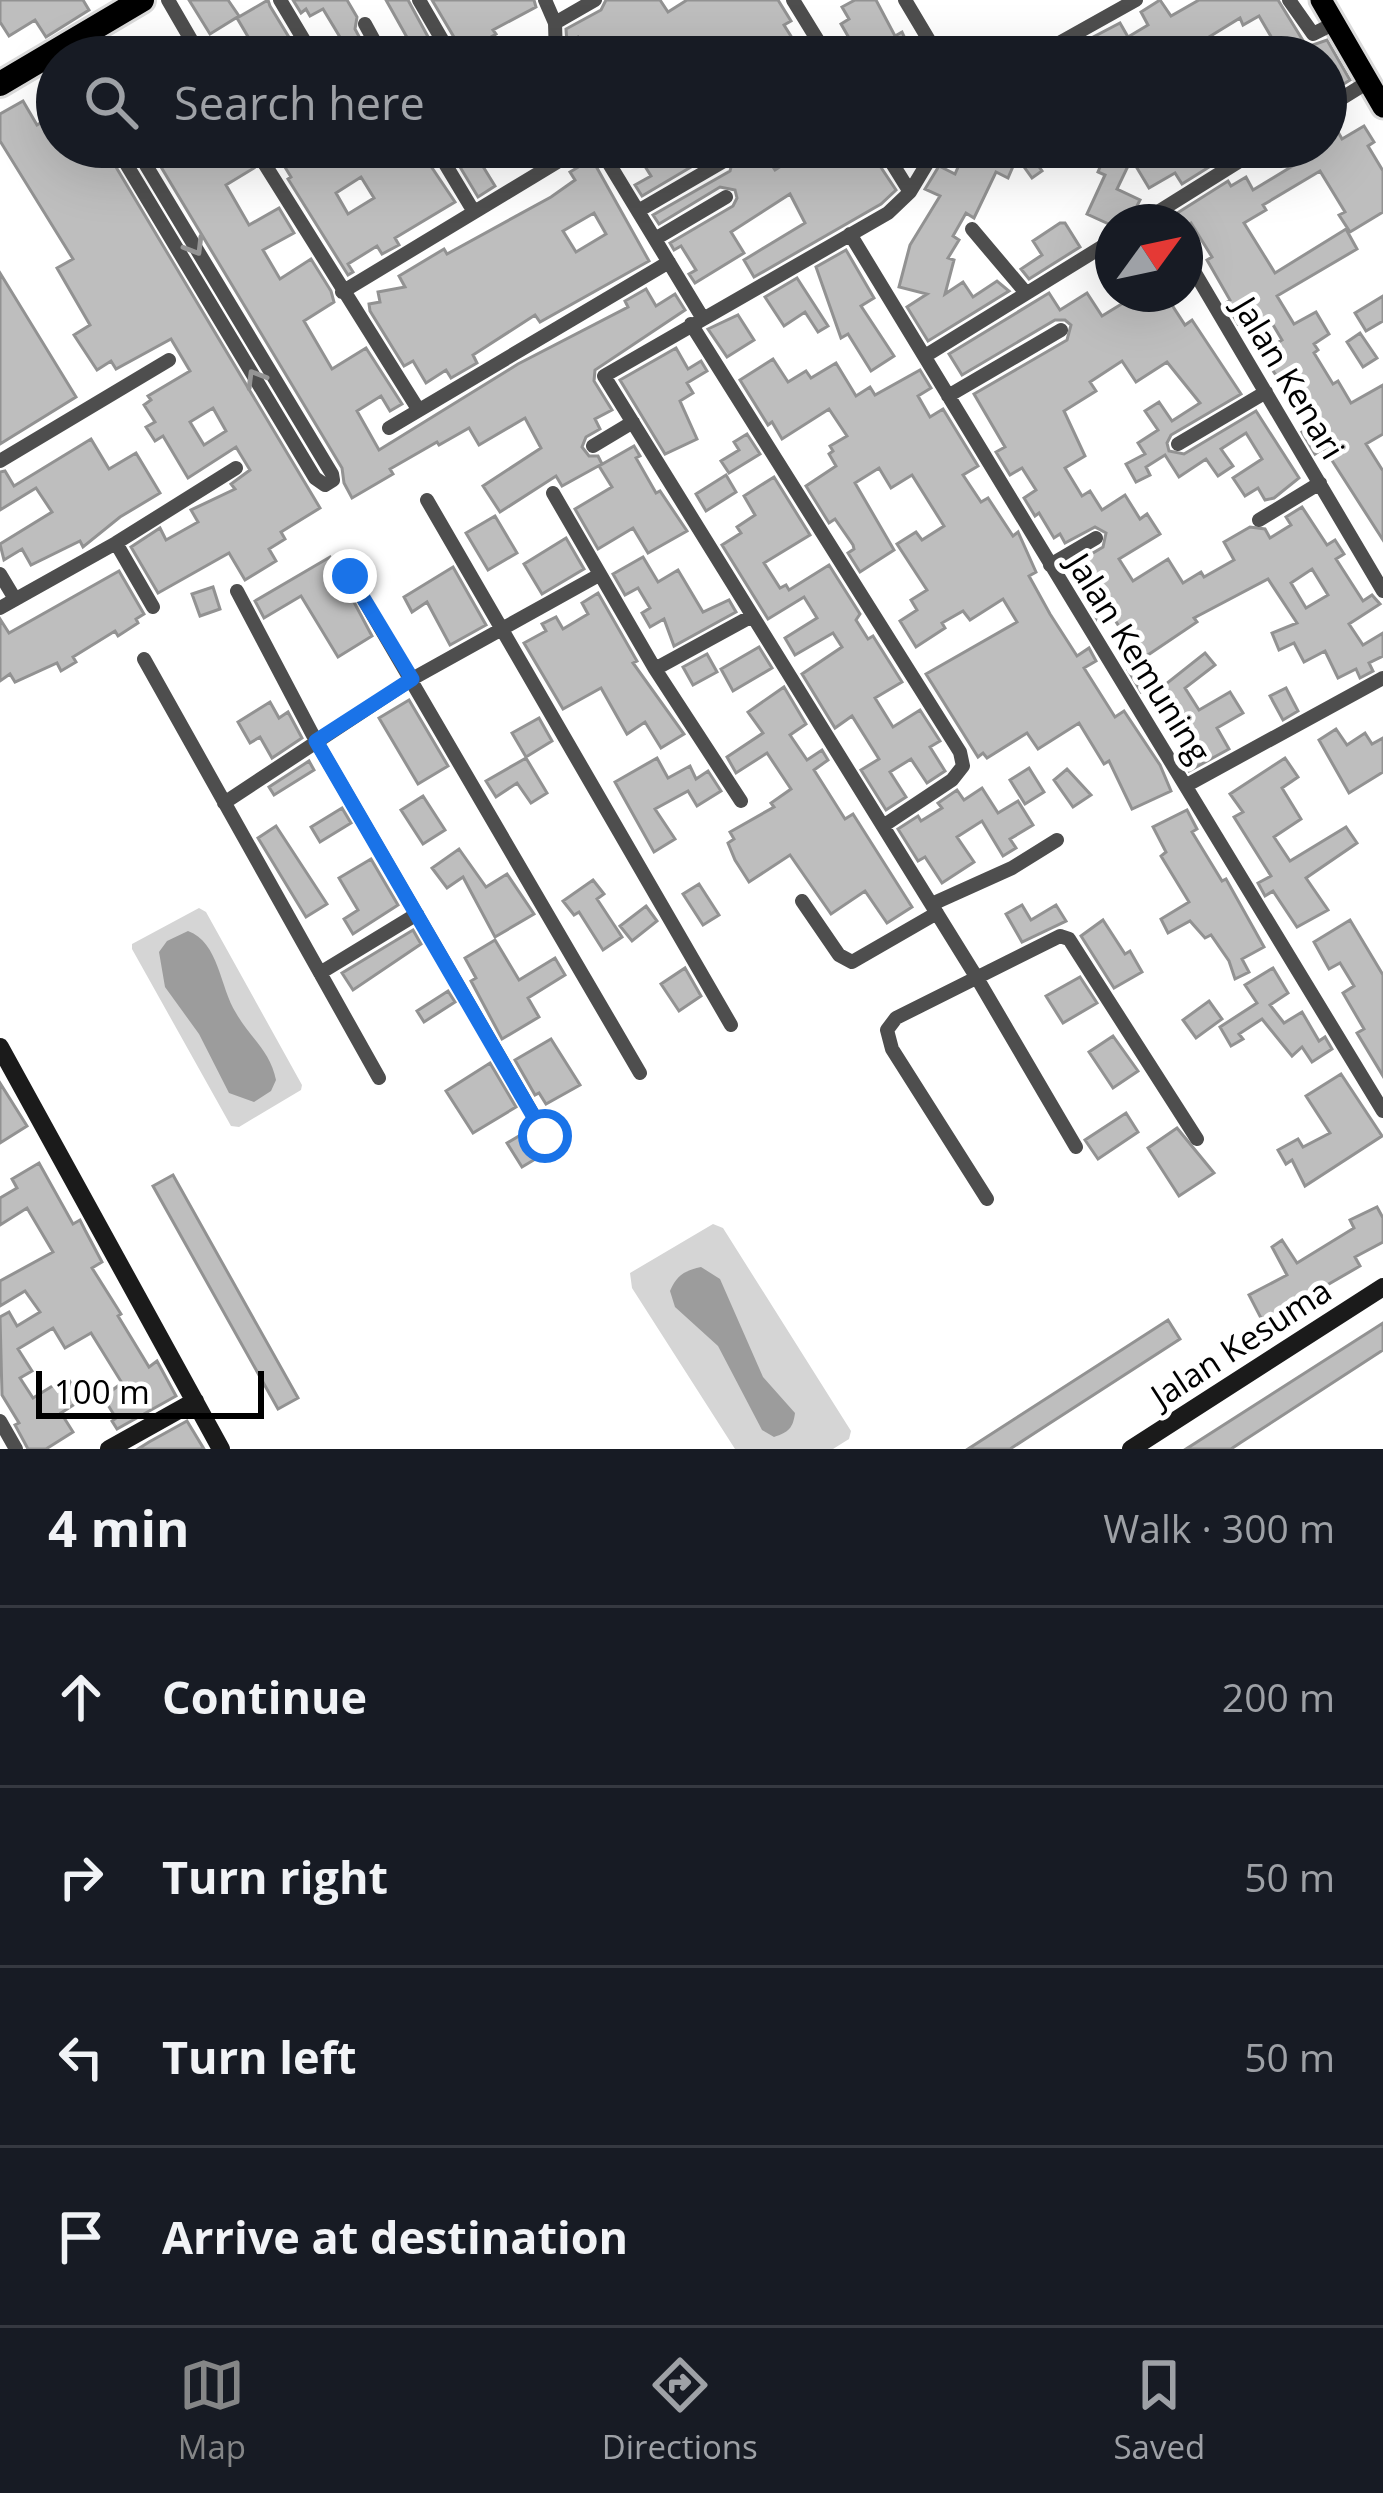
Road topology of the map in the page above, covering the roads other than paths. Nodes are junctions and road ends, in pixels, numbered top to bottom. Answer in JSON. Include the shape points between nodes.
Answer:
{"nodes":[{"id":1,"x":167,"y":0,"type":"edge"},
{"id":2,"x":280,"y":0,"type":"edge"},
{"id":3,"x":419,"y":0,"type":"edge"},
{"id":4,"x":545,"y":0,"type":"edge"},
{"id":5,"x":596,"y":0,"type":"edge"},
{"id":6,"x":793,"y":0,"type":"edge"},
{"id":7,"x":905,"y":0,"type":"edge"},
{"id":8,"x":1136,"y":0,"type":"edge"},
{"id":9,"x":1289,"y":0,"type":"edge"},
{"id":10,"x":1321,"y":0,"type":"edge"},
{"id":11,"x":133,"y":2,"type":"edge"},
{"id":12,"x":555,"y":23,"type":"junction"},
{"id":13,"x":1335,"y":23,"type":"junction"},
{"id":14,"x":365,"y":25,"type":"dead end"},
{"id":15,"x":87,"y":36,"type":"edge"},
{"id":16,"x":188,"y":36,"type":"edge"},
{"id":17,"x":301,"y":36,"type":"edge"},
{"id":18,"x":371,"y":36,"type":"edge"},
{"id":19,"x":440,"y":36,"type":"edge"},
{"id":20,"x":555,"y":36,"type":"edge"},
{"id":21,"x":815,"y":36,"type":"edge"},
{"id":22,"x":926,"y":36,"type":"edge"},
{"id":23,"x":1072,"y":36,"type":"edge"},
{"id":24,"x":1342,"y":36,"type":"edge"},
{"id":25,"x":1347,"y":44,"type":"edge"},
{"id":26,"x":36,"y":67,"type":"edge"},
{"id":27,"x":1368,"y":82,"type":"junction"},
{"id":28,"x":0,"y":84,"type":"edge"},
{"id":29,"x":1347,"y":95,"type":"edge"},
{"id":30,"x":1383,"y":107,"type":"edge"},
{"id":31,"x":130,"y":168,"type":"edge"},
{"id":32,"x":146,"y":168,"type":"edge"},
{"id":33,"x":267,"y":168,"type":"edge"},
{"id":34,"x":448,"y":168,"type":"edge"},
{"id":35,"x":547,"y":168,"type":"edge"},
{"id":36,"x":612,"y":168,"type":"edge"},
{"id":37,"x":712,"y":168,"type":"edge"},
{"id":38,"x":895,"y":168,"type":"edge"},
{"id":39,"x":924,"y":168,"type":"edge"},
{"id":40,"x":1232,"y":168,"type":"edge"},
{"id":41,"x":910,"y":192,"type":"junction"},
{"id":42,"x":726,"y":197,"type":"dead end"},
{"id":43,"x":1181,"y":204,"type":"edge"},
{"id":44,"x":638,"y":211,"type":"junction"},
{"id":45,"x":474,"y":212,"type":"junction"},
{"id":46,"x":972,"y":229,"type":"dead end"},
{"id":47,"x":850,"y":234,"type":"junction"},
{"id":48,"x":655,"y":239,"type":"junction"},
{"id":49,"x":1095,"y":251,"type":"edge"},
{"id":50,"x":669,"y":262,"type":"junction"},
{"id":51,"x":1203,"y":286,"type":"edge"},
{"id":52,"x":342,"y":292,"type":"junction"},
{"id":53,"x":1026,"y":293,"type":"junction"},
{"id":54,"x":222,"y":307,"type":"junction"},
{"id":55,"x":696,"y":321,"type":"junction"},
{"id":56,"x":1061,"y":330,"type":"dead end"},
{"id":57,"x":925,"y":356,"type":"junction"},
{"id":58,"x":170,"y":360,"type":"dead end"},
{"id":59,"x":1266,"y":392,"type":"junction"},
{"id":60,"x":948,"y":396,"type":"junction"},
{"id":61,"x":418,"y":409,"type":"junction"},
{"id":62,"x":633,"y":422,"type":"junction"},
{"id":63,"x":389,"y":428,"type":"dead end"},
{"id":64,"x":1178,"y":444,"type":"dead end"},
{"id":65,"x":593,"y":446,"type":"dead end"},
{"id":66,"x":0,"y":461,"type":"edge"},
{"id":67,"x":236,"y":468,"type":"dead end"},
{"id":68,"x":1320,"y":484,"type":"junction"},
{"id":69,"x":553,"y":493,"type":"dead end"},
{"id":70,"x":427,"y":500,"type":"dead end"},
{"id":71,"x":1259,"y":520,"type":"dead end"},
{"id":72,"x":1096,"y":538,"type":"dead end"},
{"id":73,"x":116,"y":543,"type":"junction"},
{"id":74,"x":1050,"y":565,"type":"junction"},
{"id":75,"x":0,"y":574,"type":"edge"},
{"id":76,"x":598,"y":575,"type":"junction"},
{"id":77,"x":350,"y":576,"type":"dead end"},
{"id":78,"x":237,"y":591,"type":"dead end"},
{"id":79,"x":1383,"y":591,"type":"edge"},
{"id":80,"x":15,"y":599,"type":"junction"},
{"id":81,"x":0,"y":608,"type":"edge"},
{"id":82,"x":153,"y":608,"type":"dead end"},
{"id":83,"x":752,"y":616,"type":"junction"},
{"id":84,"x":500,"y":628,"type":"junction"},
{"id":85,"x":144,"y":659,"type":"dead end"},
{"id":86,"x":655,"y":669,"type":"junction"},
{"id":87,"x":1383,"y":678,"type":"edge"},
{"id":88,"x":412,"y":679,"type":"junction"},
{"id":89,"x":316,"y":741,"type":"junction"},
{"id":90,"x":1189,"y":789,"type":"junction"},
{"id":91,"x":741,"y":800,"type":"dead end"},
{"id":92,"x":224,"y":802,"type":"junction"},
{"id":93,"x":883,"y":826,"type":"junction"},
{"id":94,"x":1057,"y":840,"type":"dead end"},
{"id":95,"x":802,"y":901,"type":"dead end"},
{"id":96,"x":417,"y":914,"type":"junction"},
{"id":97,"x":940,"y":917,"type":"junction"},
{"id":98,"x":320,"y":973,"type":"junction"},
{"id":99,"x":977,"y":978,"type":"junction"},
{"id":100,"x":730,"y":1025,"type":"dead end"},
{"id":101,"x":0,"y":1047,"type":"edge"},
{"id":102,"x":6,"y":1071,"type":"edge"},
{"id":103,"x":640,"y":1073,"type":"dead end"},
{"id":104,"x":379,"y":1078,"type":"dead end"},
{"id":105,"x":1383,"y":1111,"type":"edge"},
{"id":106,"x":545,"y":1136,"type":"dead end"},
{"id":107,"x":1197,"y":1139,"type":"dead end"},
{"id":108,"x":1076,"y":1147,"type":"dead end"},
{"id":109,"x":987,"y":1199,"type":"dead end"},
{"id":110,"x":1383,"y":1287,"type":"edge"},
{"id":111,"x":195,"y":1401,"type":"junction"},
{"id":112,"x":0,"y":1421,"type":"edge"},
{"id":113,"x":16,"y":1449,"type":"edge"},
{"id":114,"x":109,"y":1449,"type":"edge"},
{"id":115,"x":221,"y":1449,"type":"edge"},
{"id":116,"x":1131,"y":1449,"type":"edge"}],
"edges":[{"from":1,"to":16,"type":"street"},
{"from":2,"to":17,"type":"street"},
{"from":3,"to":19,"type":"street"},
{"from":4,"to":12,"type":"street"},
{"from":5,"to":12,"type":"street"},
{"from":6,"to":21,"type":"street"},
{"from":7,"to":22,"type":"street"},
{"from":8,"to":23,"type":"street"},
{"from":9,"to":13,"type":"street","via":[[1313,34]]},
{"from":10,"to":13,"type":"main road"},
{"from":11,"to":15,"type":"highway"},
{"from":12,"to":20,"type":"street"},
{"from":13,"to":24,"type":"main road"},
{"from":14,"to":18,"type":"street"},
{"from":25,"to":27,"type":"main road"},
{"from":26,"to":28,"type":"highway"},
{"from":27,"to":29,"type":"street"},
{"from":27,"to":30,"type":"main road"},
{"from":31,"to":54,"type":"street"},
{"from":32,"to":54,"type":"street","one_way":true},
{"from":33,"to":52,"type":"street"},
{"from":34,"to":45,"type":"street"},
{"from":35,"to":45,"type":"street"},
{"from":36,"to":44,"type":"street"},
{"from":37,"to":44,"type":"street"},
{"from":38,"to":41,"type":"street"},
{"from":39,"to":41,"type":"street"},
{"from":40,"to":43,"type":"street"},
{"from":41,"to":47,"type":"street"},
{"from":42,"to":48,"type":"street"},
{"from":44,"to":48,"type":"street"},
{"from":45,"to":52,"type":"street"},
{"from":46,"to":53,"type":"street"},
{"from":47,"to":55,"type":"street"},
{"from":47,"to":57,"type":"street","name":"Jalan Kemuning"},
{"from":48,"to":50,"type":"street"},
{"from":49,"to":53,"type":"street"},
{"from":50,"to":55,"type":"street"},
{"from":50,"to":61,"type":"street"},
{"from":51,"to":59,"type":"street","name":"Jalan Kenari"},
{"from":52,"to":61,"type":"street"},
{"from":53,"to":57,"type":"street"},
{"from":54,"to":54,"type":"street","one_way":true,"via":[[332,474],[325,485],[315,478]]},
{"from":55,"to":62,"type":"street","via":[[604,376]]},
{"from":55,"to":93,"type":"street","via":[[960,752],[963,766],[952,780]]},
{"from":56,"to":60,"type":"street"},
{"from":57,"to":60,"type":"street","name":"Jalan Kemuning"},
{"from":58,"to":66,"type":"street"},
{"from":59,"to":64,"type":"street"},
{"from":59,"to":68,"type":"street","name":"Jalan Kenari"},
{"from":60,"to":74,"type":"street","name":"Jalan Kemuning"},
{"from":61,"to":63,"type":"street"},
{"from":62,"to":65,"type":"street"},
{"from":62,"to":83,"type":"street"},
{"from":67,"to":73,"type":"street"},
{"from":68,"to":71,"type":"street"},
{"from":68,"to":79,"type":"street","name":"Jalan Kenari"},
{"from":69,"to":76,"type":"street"},
{"from":70,"to":84,"type":"street"},
{"from":72,"to":74,"type":"street"},
{"from":73,"to":80,"type":"street"},
{"from":73,"to":82,"type":"street"},
{"from":74,"to":90,"type":"street","name":"Jalan Kemuning"},
{"from":75,"to":80,"type":"street"},
{"from":76,"to":84,"type":"street"},
{"from":76,"to":86,"type":"street"},
{"from":77,"to":88,"type":"street"},
{"from":78,"to":89,"type":"street"},
{"from":80,"to":81,"type":"street"},
{"from":83,"to":86,"type":"street"},
{"from":83,"to":93,"type":"street"},
{"from":84,"to":88,"type":"street"},
{"from":84,"to":100,"type":"street"},
{"from":85,"to":92,"type":"street"},
{"from":86,"to":91,"type":"street"},
{"from":87,"to":90,"type":"street"},
{"from":88,"to":89,"type":"street"},
{"from":88,"to":103,"type":"street"},
{"from":89,"to":92,"type":"street"},
{"from":89,"to":96,"type":"street"},
{"from":90,"to":105,"type":"street","name":"Jalan Kemuning"},
{"from":92,"to":98,"type":"street"},
{"from":93,"to":97,"type":"street"},
{"from":94,"to":97,"type":"street"},
{"from":95,"to":97,"type":"street","via":[[851,962]]},
{"from":96,"to":98,"type":"street"},
{"from":96,"to":106,"type":"street"},
{"from":97,"to":99,"type":"street"},
{"from":98,"to":104,"type":"street"},
{"from":99,"to":107,"type":"street","via":[[1053,938],[1069,939]]},
{"from":99,"to":108,"type":"street"},
{"from":99,"to":109,"type":"street","via":[[887,1030]]},
{"from":101,"to":102,"type":"main road"},
{"from":102,"to":111,"type":"main road"},
{"from":110,"to":116,"type":"main road","name":"Jalan Kesuma"},
{"from":111,"to":114,"type":"main road"},
{"from":111,"to":115,"type":"main road"},
{"from":112,"to":113,"type":"street"}]}
